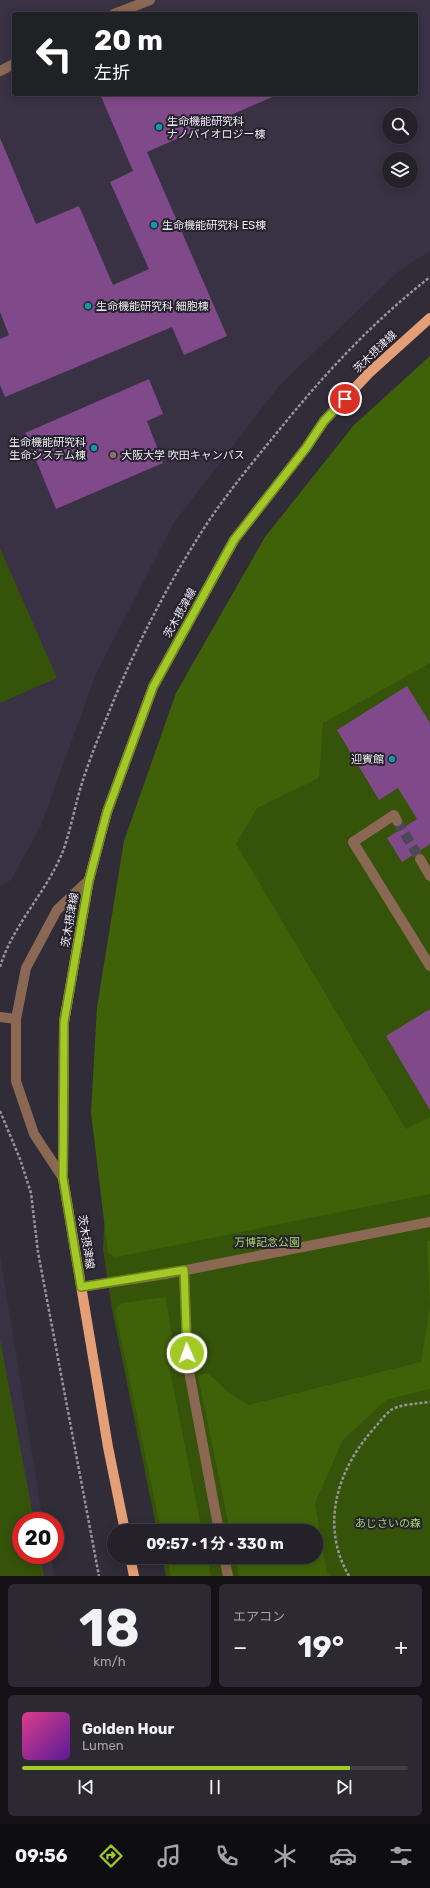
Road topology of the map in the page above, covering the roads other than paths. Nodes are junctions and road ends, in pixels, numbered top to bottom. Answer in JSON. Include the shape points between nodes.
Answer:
{"nodes":[{"id":1,"x":150,"y":0,"type":"edge"},
{"id":2,"x":124,"y":4,"type":"edge"},
{"id":3,"x":116,"y":12,"type":"edge"},
{"id":4,"x":12,"y":65,"type":"edge"},
{"id":5,"x":0,"y":70,"type":"edge"},
{"id":6,"x":430,"y":318,"type":"edge"},
{"id":7,"x":397,"y":821,"type":"dead end"},
{"id":8,"x":420,"y":859,"type":"tunnel mouth"},
{"id":9,"x":430,"y":876,"type":"edge"},
{"id":10,"x":89,"y":880,"type":"junction"},
{"id":11,"x":430,"y":966,"type":"edge"},
{"id":12,"x":0,"y":1017,"type":"edge"},
{"id":13,"x":16,"y":1019,"type":"junction"},
{"id":14,"x":63,"y":1178,"type":"junction"},
{"id":15,"x":430,"y":1222,"type":"edge"},
{"id":16,"x":184,"y":1270,"type":"junction"},
{"id":17,"x":81,"y":1287,"type":"junction"},
{"id":18,"x":124,"y":1524,"type":"edge"},
{"id":19,"x":219,"y":1524,"type":"edge"},
{"id":20,"x":131,"y":1564,"type":"edge"},
{"id":21,"x":225,"y":1564,"type":"edge"},
{"id":22,"x":134,"y":1576,"type":"edge"},
{"id":23,"x":228,"y":1576,"type":"edge"}],
"edges":[{"from":1,"to":2,"type":"street"},
{"from":2,"to":3,"type":"street"},
{"from":4,"to":5,"type":"street"},
{"from":6,"to":10,"type":"main road","name":"茨木摂津線","via":[[369,373],[324,421],[234,540],[153,687],[107,812]]},
{"from":7,"to":11,"type":"street","via":[[394,816],[353,842]]},
{"from":8,"to":9,"type":"street"},
{"from":10,"to":13,"type":"street","via":[[57,910],[26,968]]},
{"from":10,"to":14,"type":"main road","name":"茨木摂津線","via":[[64,1022]]},
{"from":12,"to":13,"type":"street"},
{"from":13,"to":14,"type":"street","via":[[16,1081],[34,1134]]},
{"from":14,"to":17,"type":"main road","name":"茨木摂津線"},
{"from":15,"to":16,"type":"street"},
{"from":16,"to":17,"type":"street"},
{"from":16,"to":19,"type":"street","via":[[188,1366]]},
{"from":17,"to":18,"type":"main road","name":"茨木摂津線"},
{"from":20,"to":22,"type":"main road"},
{"from":21,"to":23,"type":"street"}]}
